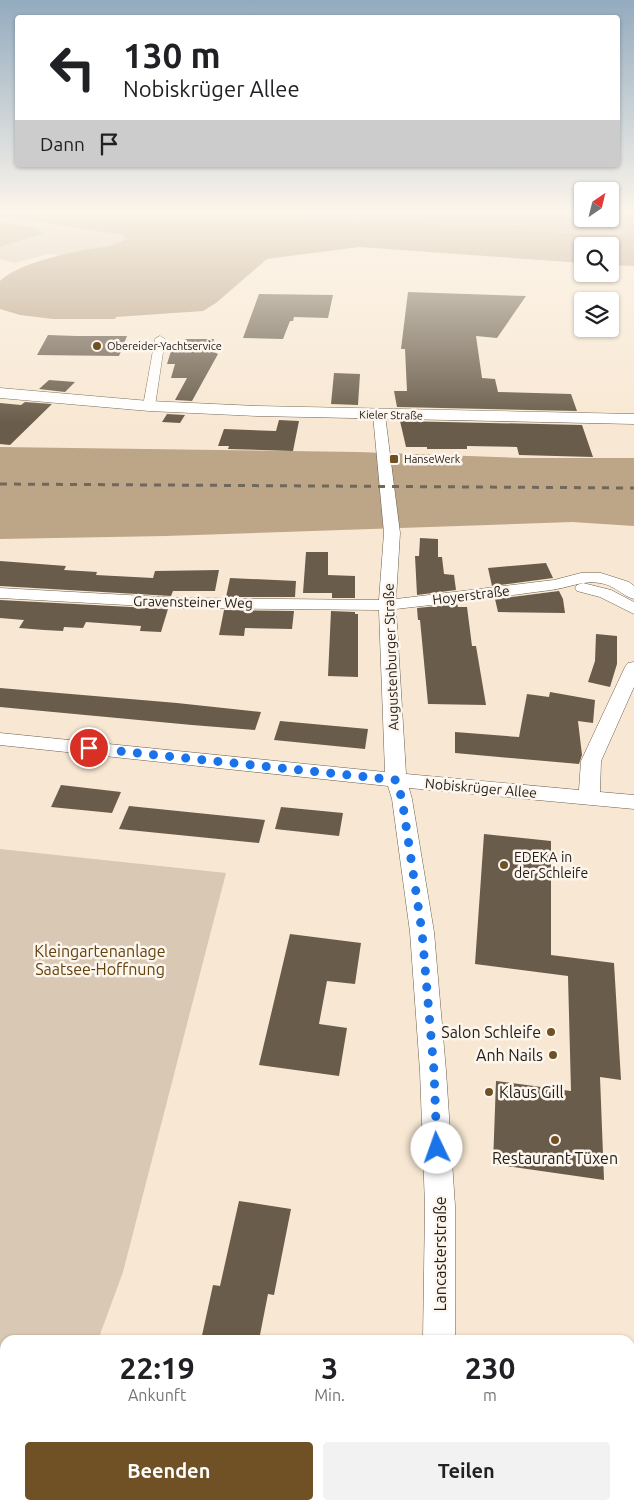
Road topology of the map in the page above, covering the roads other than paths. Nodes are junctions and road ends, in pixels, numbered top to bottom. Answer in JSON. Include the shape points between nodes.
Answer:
{"nodes":[{"id":1,"x":160,"y":339,"type":"dead end"},
{"id":2,"x":0,"y":393,"type":"edge"},
{"id":3,"x":149,"y":406,"type":"junction"},
{"id":4,"x":379,"y":415,"type":"junction"},
{"id":5,"x":634,"y":419,"type":"edge"},
{"id":6,"x":554,"y":585,"type":"junction"},
{"id":7,"x":0,"y":593,"type":"edge"},
{"id":8,"x":634,"y":594,"type":"edge"},
{"id":9,"x":387,"y":605,"type":"junction"},
{"id":10,"x":634,"y":609,"type":"edge"},
{"id":11,"x":634,"y":668,"type":"edge"},
{"id":12,"x":0,"y":739,"type":"edge"},
{"id":13,"x":396,"y":780,"type":"junction"},
{"id":14,"x":590,"y":798,"type":"junction"},
{"id":15,"x":634,"y":802,"type":"edge"},
{"id":16,"x":439,"y":1335,"type":"edge"}],
"edges":[{"from":1,"to":3,"type":"street"},
{"from":2,"to":3,"type":"main road","name":"Kieler Straße"},
{"from":3,"to":4,"type":"main road","name":"Kieler Straße"},
{"from":4,"to":5,"type":"main road","name":"Kieler Straße"},
{"from":4,"to":9,"type":"street","name":"Augustenburger Straße","via":[[392,533]]},
{"from":6,"to":8,"type":"street","name":"Hoyerstraße","via":[[581,578],[601,578],[623,585]]},
{"from":6,"to":9,"type":"street","name":"Hoyerstraße"},
{"from":6,"to":10,"type":"street","name":"Hoyerstraße","via":[[605,593]]},
{"from":7,"to":9,"type":"street","name":"Gravensteiner Weg","via":[[181,603]]},
{"from":9,"to":13,"type":"street","name":"Augustenburger Straße"},
{"from":11,"to":14,"type":"street","via":[[591,761]]},
{"from":12,"to":13,"type":"street","name":"Nobiskrüger Allee"},
{"from":13,"to":14,"type":"street","name":"Nobiskrüger Allee"},
{"from":13,"to":16,"type":"street","name":"Lancasterstraße","via":[[402,799],[422,932],[434,1071],[440,1206]]},
{"from":14,"to":15,"type":"street","name":"Nobiskrüger Allee"}]}
